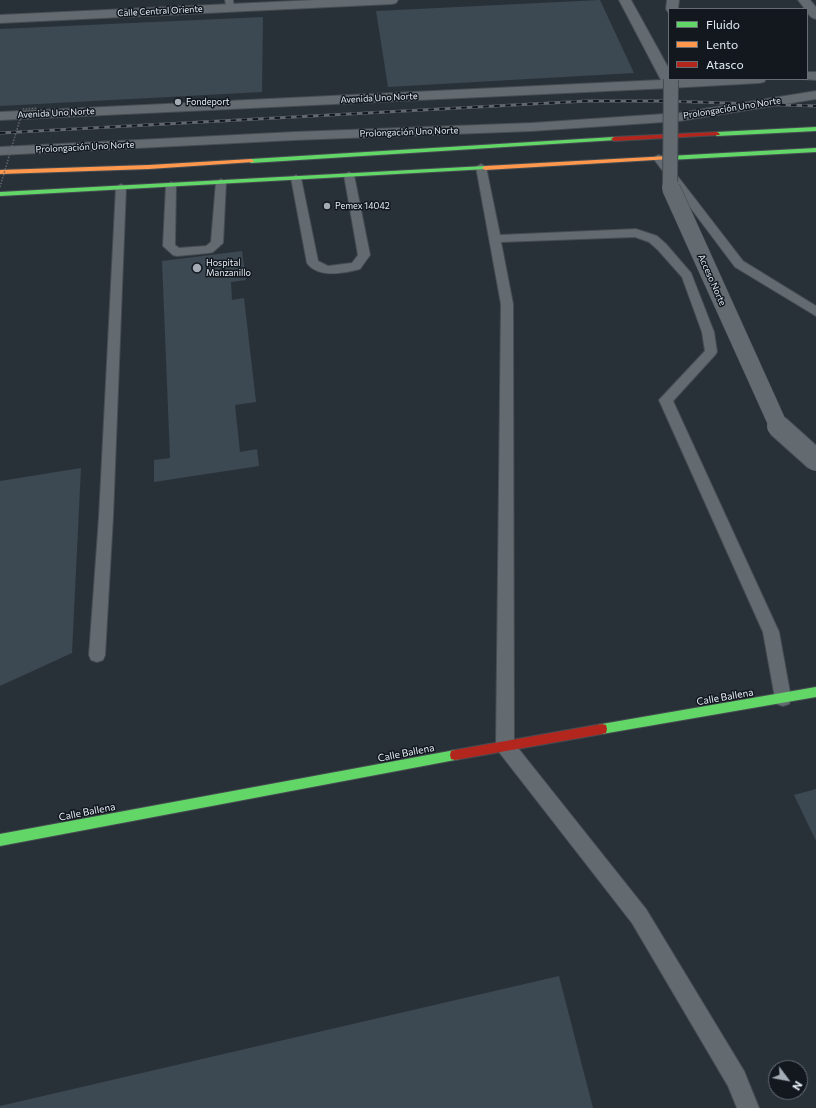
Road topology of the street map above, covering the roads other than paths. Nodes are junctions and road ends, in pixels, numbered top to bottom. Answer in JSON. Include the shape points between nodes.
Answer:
{"nodes":[{"id":1,"x":392,"y":0,"type":"edge"},
{"id":2,"x":625,"y":0,"type":"edge"},
{"id":3,"x":804,"y":0,"type":"edge"},
{"id":4,"x":229,"y":4,"type":"edge"},
{"id":5,"x":816,"y":15,"type":"edge"},
{"id":6,"x":0,"y":19,"type":"edge"},
{"id":7,"x":668,"y":76,"type":"edge"},
{"id":8,"x":737,"y":80,"type":"edge"},
{"id":9,"x":671,"y":81,"type":"edge"},
{"id":10,"x":816,"y":96,"type":"edge"},
{"id":11,"x":0,"y":116,"type":"edge"},
{"id":12,"x":816,"y":129,"type":"edge"},
{"id":13,"x":816,"y":150,"type":"edge"},
{"id":14,"x":0,"y":151,"type":"edge"},
{"id":15,"x":658,"y":158,"type":"junction"},
{"id":16,"x":481,"y":167,"type":"junction"},
{"id":17,"x":0,"y":172,"type":"edge"},
{"id":18,"x":349,"y":175,"type":"junction"},
{"id":19,"x":296,"y":178,"type":"junction"},
{"id":20,"x":221,"y":182,"type":"junction"},
{"id":21,"x":171,"y":185,"type":"junction"},
{"id":22,"x":121,"y":187,"type":"junction"},
{"id":23,"x":0,"y":194,"type":"edge"},
{"id":24,"x":494,"y":239,"type":"junction"},
{"id":25,"x":816,"y":312,"type":"edge"},
{"id":26,"x":816,"y":460,"type":"edge"},
{"id":27,"x":97,"y":655,"type":"dead end"},
{"id":28,"x":816,"y":692,"type":"edge"},
{"id":29,"x":783,"y":698,"type":"junction"},
{"id":30,"x":505,"y":746,"type":"junction"},
{"id":31,"x":0,"y":840,"type":"edge"},
{"id":32,"x":748,"y":1108,"type":"edge"}],
"edges":[{"from":1,"to":4,"type":"street","name":"Calle Central Oriente"},
{"from":2,"to":7,"type":"street"},
{"from":3,"to":5,"type":"street"},
{"from":4,"to":6,"type":"street","name":"Calle Central Oriente"},
{"from":8,"to":9,"type":"street","name":"Avenida Uno Norte"},
{"from":9,"to":11,"type":"street","name":"Avenida Uno Norte"},
{"from":9,"to":26,"type":"street","name":"Acceso Norte","bridge":true,"via":[[670,185],[778,426]]},
{"from":10,"to":14,"type":"street","name":"Prolongación Uno Norte","via":[[679,117],[532,127]]},
{"from":12,"to":17,"type":"main road","via":[[149,167]]},
{"from":13,"to":15,"type":"main road"},
{"from":15,"to":16,"type":"main road"},
{"from":15,"to":25,"type":"lane","via":[[739,264]]},
{"from":16,"to":18,"type":"main road"},
{"from":16,"to":24,"type":"lane"},
{"from":18,"to":19,"type":"main road"},
{"from":18,"to":19,"type":"lane","via":[[364,255],[356,266],[326,270],[313,262]]},
{"from":19,"to":20,"type":"main road"},
{"from":20,"to":21,"type":"main road"},
{"from":20,"to":21,"type":"lane","via":[[217,243],[209,249],[177,252],[169,246]]},
{"from":21,"to":22,"type":"main road"},
{"from":22,"to":23,"type":"main road"},
{"from":22,"to":27,"type":"lane"},
{"from":24,"to":29,"type":"lane","via":[[636,233],[653,239],[688,276],[708,332],[711,352],[666,400],[771,632]]},
{"from":24,"to":30,"type":"lane","via":[[507,304]]},
{"from":28,"to":29,"type":"main road","name":"Calle Ballena"},
{"from":29,"to":30,"type":"main road","name":"Calle Ballena"},
{"from":30,"to":31,"type":"main road","name":"Calle Ballena"},
{"from":30,"to":32,"type":"lane","via":[[639,916],[736,1079]]}]}
